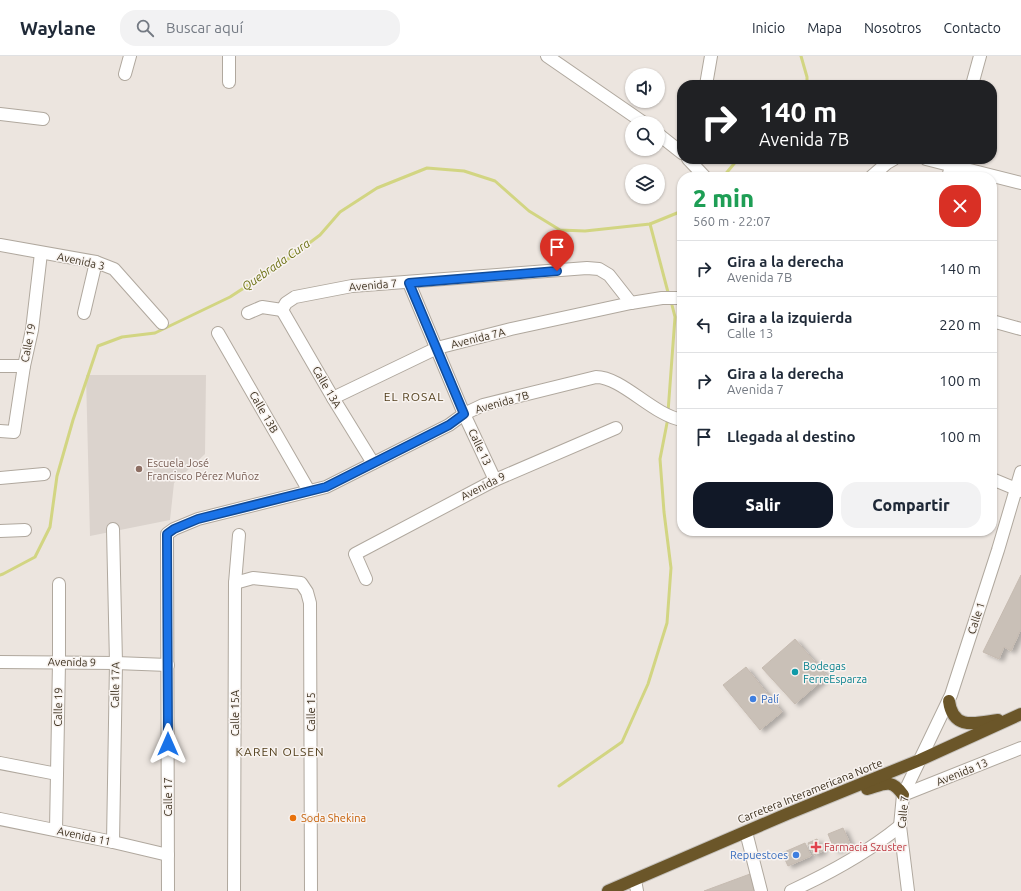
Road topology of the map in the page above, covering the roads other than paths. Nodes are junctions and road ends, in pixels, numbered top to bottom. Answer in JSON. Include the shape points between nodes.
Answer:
{"nodes":[{"id":1,"x":130,"y":56,"type":"edge"},
{"id":2,"x":229,"y":56,"type":"edge"},
{"id":3,"x":547,"y":56,"type":"edge"},
{"id":4,"x":711,"y":56,"type":"edge"},
{"id":5,"x":980,"y":56,"type":"edge"},
{"id":6,"x":126,"y":74,"type":"dead end"},
{"id":7,"x":707,"y":80,"type":"edge"},
{"id":8,"x":973,"y":80,"type":"edge"},
{"id":9,"x":229,"y":82,"type":"dead end"},
{"id":10,"x":0,"y":114,"type":"edge"},
{"id":11,"x":634,"y":116,"type":"edge"},
{"id":12,"x":43,"y":119,"type":"dead end"},
{"id":13,"x":665,"y":140,"type":"edge"},
{"id":14,"x":677,"y":149,"type":"edge"},
{"id":15,"x":693,"y":164,"type":"edge"},
{"id":16,"x":885,"y":164,"type":"edge"},
{"id":17,"x":959,"y":164,"type":"edge"},
{"id":18,"x":700,"y":172,"type":"edge"},
{"id":19,"x":876,"y":172,"type":"edge"},
{"id":20,"x":985,"y":172,"type":"edge"},
{"id":21,"x":997,"y":176,"type":"edge"},
{"id":22,"x":1021,"y":183,"type":"edge"},
{"id":23,"x":0,"y":245,"type":"edge"},
{"id":24,"x":42,"y":253,"type":"junction"},
{"id":25,"x":96,"y":262,"type":"junction"},
{"id":26,"x":409,"y":283,"type":"junction"},
{"id":27,"x":677,"y":298,"type":"edge"},
{"id":28,"x":631,"y":302,"type":"junction"},
{"id":29,"x":282,"y":310,"type":"junction"},
{"id":30,"x":248,"y":313,"type":"dead end"},
{"id":31,"x":84,"y":314,"type":"dead end"},
{"id":32,"x":997,"y":322,"type":"edge"},
{"id":33,"x":162,"y":323,"type":"dead end"},
{"id":34,"x":1021,"y":329,"type":"edge"},
{"id":35,"x":218,"y":333,"type":"dead end"},
{"id":36,"x":437,"y":348,"type":"junction"},
{"id":37,"x":0,"y":366,"type":"edge"},
{"id":38,"x":24,"y":366,"type":"junction"},
{"id":39,"x":333,"y":398,"type":"junction"},
{"id":40,"x":464,"y":414,"type":"junction"},
{"id":41,"x":677,"y":419,"type":"edge"},
{"id":42,"x":616,"y":428,"type":"dead end"},
{"id":43,"x":0,"y":431,"type":"edge"},
{"id":44,"x":374,"y":463,"type":"junction"},
{"id":45,"x":1021,"y":472,"type":"edge"},
{"id":46,"x":44,"y":474,"type":"dead end"},
{"id":47,"x":0,"y":478,"type":"edge"},
{"id":48,"x":495,"y":480,"type":"junction"},
{"id":49,"x":997,"y":481,"type":"edge"},
{"id":50,"x":1019,"y":490,"type":"edge"},
{"id":51,"x":309,"y":491,"type":"junction"},
{"id":52,"x":113,"y":529,"type":"dead end"},
{"id":53,"x":25,"y":530,"type":"dead end"},
{"id":54,"x":0,"y":531,"type":"edge"},
{"id":55,"x":167,"y":534,"type":"joint"},
{"id":56,"x":239,"y":535,"type":"dead end"},
{"id":57,"x":366,"y":579,"type":"dead end"},
{"id":58,"x":236,"y":583,"type":"junction"},
{"id":59,"x":59,"y":584,"type":"dead end"},
{"id":60,"x":0,"y":662,"type":"edge"},
{"id":61,"x":59,"y":662,"type":"junction"},
{"id":62,"x":116,"y":663,"type":"junction"},
{"id":63,"x":168,"y":665,"type":"junction"},
{"id":64,"x":949,"y":701,"type":"junction"},
{"id":65,"x":1018,"y":715,"type":"edge"},
{"id":66,"x":1021,"y":748,"type":"edge"},
{"id":67,"x":920,"y":760,"type":"junction"},
{"id":68,"x":0,"y":763,"type":"edge"},
{"id":69,"x":57,"y":774,"type":"junction"},
{"id":70,"x":903,"y":795,"type":"junction"},
{"id":71,"x":799,"y":810,"type":"junction"},
{"id":72,"x":0,"y":819,"type":"edge"},
{"id":73,"x":900,"y":826,"type":"junction"},
{"id":74,"x":56,"y":830,"type":"junction"},
{"id":75,"x":746,"y":832,"type":"junction"},
{"id":76,"x":113,"y":842,"type":"junction"},
{"id":77,"x":168,"y":855,"type":"junction"},
{"id":78,"x":636,"y":885,"type":"edge"},
{"id":79,"x":168,"y":891,"type":"edge"},
{"id":80,"x":234,"y":891,"type":"edge"},
{"id":81,"x":311,"y":891,"type":"edge"},
{"id":82,"x":608,"y":891,"type":"edge"},
{"id":83,"x":761,"y":891,"type":"edge"},
{"id":84,"x":791,"y":891,"type":"edge"},
{"id":85,"x":908,"y":891,"type":"edge"}],
"edges":[{"from":1,"to":6,"type":"street"},
{"from":2,"to":9,"type":"street"},
{"from":3,"to":11,"type":"street"},
{"from":4,"to":7,"type":"street"},
{"from":5,"to":8,"type":"street"},
{"from":10,"to":12,"type":"street"},
{"from":13,"to":14,"type":"street"},
{"from":15,"to":18,"type":"street"},
{"from":16,"to":19,"type":"street"},
{"from":17,"to":20,"type":"street"},
{"from":21,"to":22,"type":"street"},
{"from":23,"to":24,"type":"street","name":"Avenida 3"},
{"from":24,"to":25,"type":"street","name":"Avenida 3"},
{"from":24,"to":38,"type":"street","name":"Calle 19","via":[[32,330]]},
{"from":25,"to":31,"type":"street"},
{"from":25,"to":33,"type":"street","name":"Avenida 3","via":[[114,269]]},
{"from":26,"to":28,"type":"street","name":"Avenida 7","via":[[599,269],[610,275]]},
{"from":26,"to":29,"type":"street","name":"Avenida 7","via":[[352,286],[295,297],[286,303]]},
{"from":26,"to":36,"type":"street","name":"Calle 13"},
{"from":27,"to":28,"type":"street"},
{"from":28,"to":36,"type":"street","name":"Avenida 7A"},
{"from":29,"to":30,"type":"street","via":[[262,307]]},
{"from":29,"to":39,"type":"street","name":"Calle 13A"},
{"from":32,"to":34,"type":"street"},
{"from":35,"to":51,"type":"street","name":"Calle 13B"},
{"from":36,"to":39,"type":"street","name":"Avenida 7A"},
{"from":36,"to":40,"type":"street","name":"Calle 13"},
{"from":37,"to":38,"type":"street"},
{"from":38,"to":43,"type":"street","name":"Calle 19","via":[[14,432]]},
{"from":39,"to":44,"type":"street","name":"Calle 13A"},
{"from":40,"to":41,"type":"street","name":"Avenida 7B","via":[[483,405],[604,377]]},
{"from":40,"to":44,"type":"street","name":"Avenida 7B","via":[[449,425]]},
{"from":40,"to":48,"type":"street","name":"Calle 13"},
{"from":42,"to":48,"type":"street","name":"Avenida 9"},
{"from":44,"to":51,"type":"street","name":"Avenida 7B","via":[[326,487]]},
{"from":45,"to":50,"type":"street","name":"Calle 1"},
{"from":46,"to":47,"type":"street"},
{"from":48,"to":57,"type":"street","name":"Avenida 9","via":[[355,554]]},
{"from":49,"to":50,"type":"street"},
{"from":50,"to":64,"type":"street","name":"Calle 1"},
{"from":51,"to":55,"type":"street","name":"Avenida 7B","via":[[198,519]]},
{"from":52,"to":62,"type":"street","name":"Calle 17A"},
{"from":53,"to":54,"type":"street"},
{"from":55,"to":63,"type":"street","name":"Calle 17"},
{"from":56,"to":58,"type":"street","name":"Calle 15A"},
{"from":58,"to":80,"type":"street","name":"Calle 15A"},
{"from":58,"to":81,"type":"street","name":"Calle 15","via":[[253,578],[301,582],[310,603]]},
{"from":59,"to":61,"type":"street","name":"Calle 19"},
{"from":60,"to":61,"type":"street","name":"Avenida 9"},
{"from":61,"to":62,"type":"street","name":"Avenida 9"},
{"from":61,"to":69,"type":"street","name":"Calle 19"},
{"from":62,"to":63,"type":"street","name":"Avenida 9"},
{"from":62,"to":76,"type":"street","name":"Calle 17A"},
{"from":63,"to":77,"type":"street","name":"Calle 17"},
{"from":64,"to":65,"type":"highway","via":[[952,713],[962,723]]},
{"from":64,"to":67,"type":"street","name":"Calle 1"},
{"from":65,"to":67,"type":"highway","name":"Carretera Interamericana Norte"},
{"from":66,"to":70,"type":"street","name":"Avenida 13"},
{"from":67,"to":70,"type":"street","name":"Calle 7"},
{"from":67,"to":71,"type":"highway","name":"Carretera Interamericana Norte"},
{"from":68,"to":69,"type":"street"},
{"from":69,"to":74,"type":"street","name":"Calle 19"},
{"from":70,"to":71,"type":"highway","via":[[890,783]]},
{"from":70,"to":73,"type":"street","name":"Calle 7"},
{"from":71,"to":75,"type":"highway","name":"Carretera Interamericana Norte"},
{"from":72,"to":74,"type":"street","name":"Avenida 11"},
{"from":73,"to":84,"type":"street","via":[[881,842],[847,863]]},
{"from":73,"to":85,"type":"street","name":"Calle 7"},
{"from":74,"to":76,"type":"street","name":"Avenida 11"},
{"from":75,"to":78,"type":"highway","name":"Carretera Interamericana Norte"},
{"from":75,"to":83,"type":"street"},
{"from":76,"to":77,"type":"street","name":"Avenida 11"},
{"from":77,"to":79,"type":"street","name":"Calle 17"},
{"from":78,"to":82,"type":"highway","name":"Carretera Interamericana Norte"}]}
